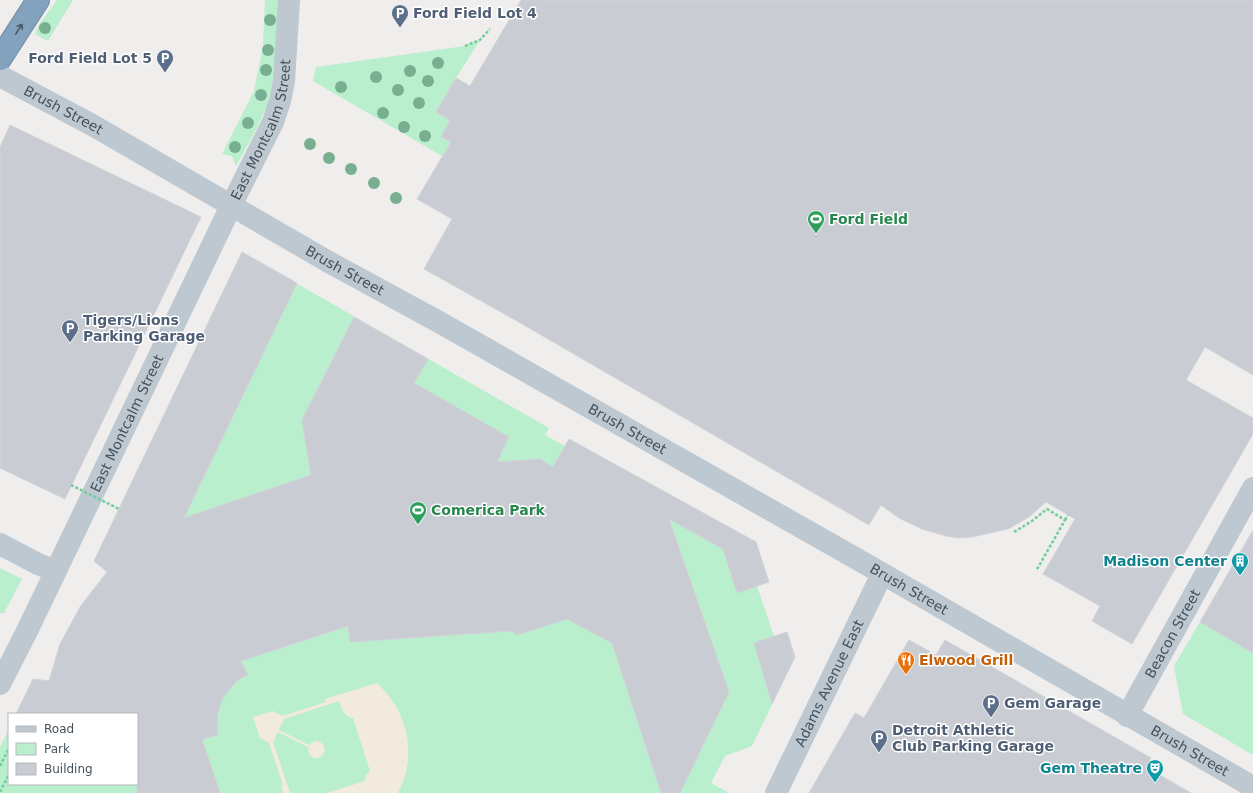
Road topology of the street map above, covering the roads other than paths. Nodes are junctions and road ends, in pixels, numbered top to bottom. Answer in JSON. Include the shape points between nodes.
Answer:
{"nodes":[{"id":1,"x":38,"y":0,"type":"edge"},
{"id":2,"x":289,"y":0,"type":"edge"},
{"id":3,"x":0,"y":59,"type":"edge"},
{"id":4,"x":0,"y":76,"type":"edge"},
{"id":5,"x":231,"y":206,"type":"junction"},
{"id":6,"x":1253,"y":488,"type":"edge"},
{"id":7,"x":0,"y":544,"type":"edge"},
{"id":8,"x":56,"y":571,"type":"junction"},
{"id":9,"x":882,"y":574,"type":"junction"},
{"id":10,"x":7,"y":650,"type":"edge"},
{"id":11,"x":0,"y":684,"type":"edge"},
{"id":12,"x":1127,"y":716,"type":"junction"},
{"id":13,"x":1253,"y":787,"type":"edge"},
{"id":14,"x":776,"y":793,"type":"edge"}],
"edges":[{"from":3,"to":1,"type":"highway","one_way":true},
{"from":2,"to":5,"type":"street","name":"East Montcalm Street","via":[[284,81],[280,101],[273,122]]},
{"from":4,"to":5,"type":"street","name":"Brush Street","via":[[94,126]]},
{"from":5,"to":8,"type":"street","name":"East Montcalm Street"},
{"from":5,"to":9,"type":"street","name":"Brush Street"},
{"from":6,"to":12,"type":"street","name":"Beacon Street"},
{"from":7,"to":8,"type":"street"},
{"from":8,"to":10,"type":"street","name":"East Montcalm Street"},
{"from":9,"to":12,"type":"street","name":"Brush Street"},
{"from":9,"to":14,"type":"street","name":"Adams Avenue East"},
{"from":10,"to":11,"type":"street","name":"East Montcalm Street"},
{"from":12,"to":13,"type":"street","name":"Brush Street"}]}
